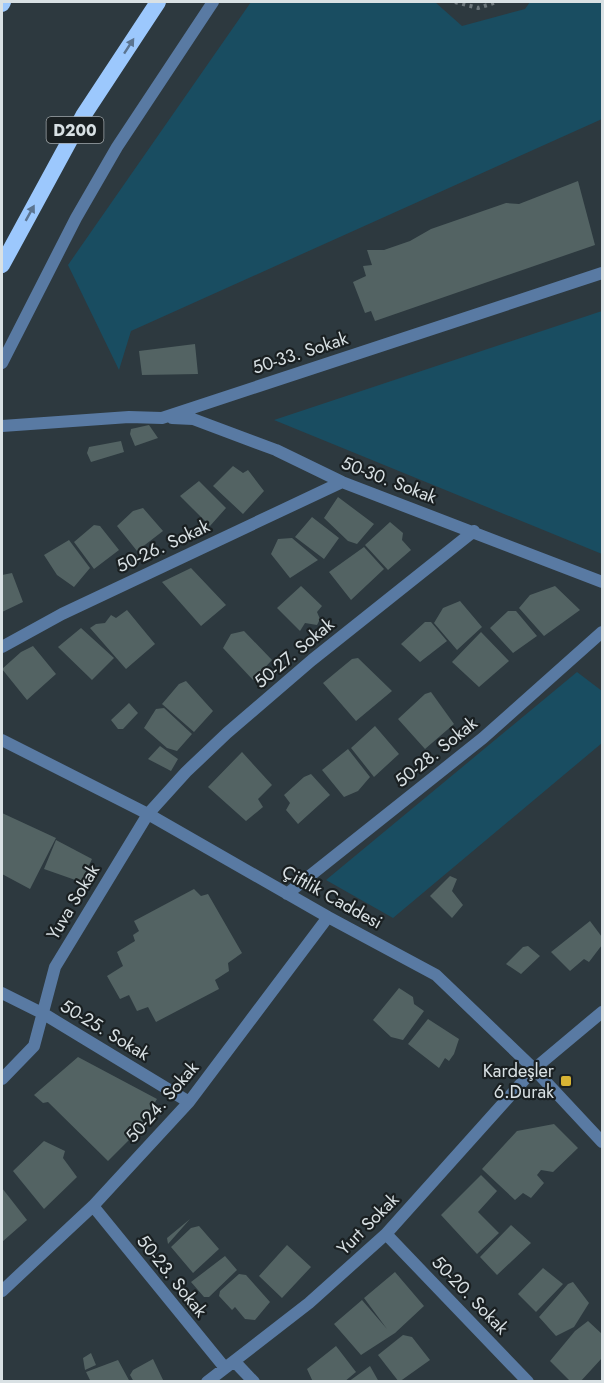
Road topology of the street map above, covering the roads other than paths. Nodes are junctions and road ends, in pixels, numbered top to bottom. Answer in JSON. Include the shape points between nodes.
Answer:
{"nodes":[{"id":1,"x":158,"y":2,"type":"edge"},
{"id":2,"x":213,"y":2,"type":"edge"},
{"id":3,"x":2,"y":265,"type":"edge"},
{"id":4,"x":603,"y":273,"type":"edge"},
{"id":5,"x":2,"y":363,"type":"edge"},
{"id":6,"x":162,"y":418,"type":"junction"},
{"id":7,"x":2,"y":426,"type":"edge"},
{"id":8,"x":342,"y":482,"type":"junction"},
{"id":9,"x":474,"y":531,"type":"junction"},
{"id":10,"x":603,"y":582,"type":"edge"},
{"id":11,"x":603,"y":633,"type":"edge"},
{"id":12,"x":2,"y":647,"type":"edge"},
{"id":13,"x":2,"y":740,"type":"edge"},
{"id":14,"x":148,"y":814,"type":"junction"},
{"id":15,"x":287,"y":894,"type":"junction"},
{"id":16,"x":328,"y":917,"type":"junction"},
{"id":17,"x":2,"y":993,"type":"edge"},
{"id":18,"x":603,"y":1012,"type":"edge"},
{"id":19,"x":44,"y":1014,"type":"junction"},
{"id":20,"x":534,"y":1069,"type":"junction"},
{"id":21,"x":2,"y":1079,"type":"edge"},
{"id":22,"x":189,"y":1102,"type":"junction"},
{"id":23,"x":603,"y":1142,"type":"edge"},
{"id":24,"x":93,"y":1206,"type":"junction"},
{"id":25,"x":386,"y":1234,"type":"junction"},
{"id":26,"x":2,"y":1291,"type":"edge"},
{"id":27,"x":229,"y":1364,"type":"junction"},
{"id":28,"x":207,"y":1382,"type":"edge"},
{"id":29,"x":254,"y":1382,"type":"edge"},
{"id":30,"x":528,"y":1382,"type":"edge"}],
"edges":[{"from":3,"to":1,"type":"highway","number":"D200","one_way":true,"via":[[83,116]]},
{"from":2,"to":5,"type":"street","via":[[76,218]]},
{"from":4,"to":6,"type":"street","name":"50-33. Sokak"},
{"from":6,"to":7,"type":"street","name":"50-33. Sokak"},
{"from":6,"to":8,"type":"street","name":"50-30. Sokak","via":[[193,419],[276,450]]},
{"from":8,"to":9,"type":"street","name":"50-30. Sokak"},
{"from":8,"to":12,"type":"street","name":"50-26. Sokak","via":[[62,614]]},
{"from":9,"to":10,"type":"street","name":"50-30. Sokak"},
{"from":9,"to":14,"type":"street","name":"50-27. Sokak","via":[[312,660],[186,772]]},
{"from":11,"to":15,"type":"street","name":"50-28. Sokak","via":[[483,738]]},
{"from":13,"to":14,"type":"street","name":"Çiftlik Caddesi"},
{"from":14,"to":15,"type":"street","name":"Çiftlik Caddesi"},
{"from":14,"to":19,"type":"street","name":"Yuva Sokak","via":[[55,967]]},
{"from":15,"to":16,"type":"street","name":"Çiftlik Caddesi"},
{"from":16,"to":20,"type":"street","name":"Çiftlik Caddesi","via":[[436,975]]},
{"from":16,"to":22,"type":"street","name":"50-24. Sokak"},
{"from":17,"to":19,"type":"street","name":"50-25. Sokak"},
{"from":18,"to":20,"type":"street","name":"Yurt Sokak"},
{"from":19,"to":21,"type":"street","name":"Yuva Sokak","via":[[34,1046]]},
{"from":19,"to":22,"type":"street","name":"50-25. Sokak"},
{"from":20,"to":23,"type":"street","name":"Çiftlik Caddesi"},
{"from":20,"to":25,"type":"street","name":"Yurt Sokak"},
{"from":22,"to":24,"type":"street","name":"50-24. Sokak"},
{"from":24,"to":26,"type":"street","name":"50-24. Sokak"},
{"from":24,"to":27,"type":"street","name":"50-23. Sokak"},
{"from":25,"to":27,"type":"street","name":"Yurt Sokak","via":[[309,1303]]},
{"from":25,"to":30,"type":"street","name":"50-20. Sokak"},
{"from":27,"to":28,"type":"street","name":"Yurt Sokak"},
{"from":27,"to":29,"type":"street","name":"50-23. Sokak"}]}
